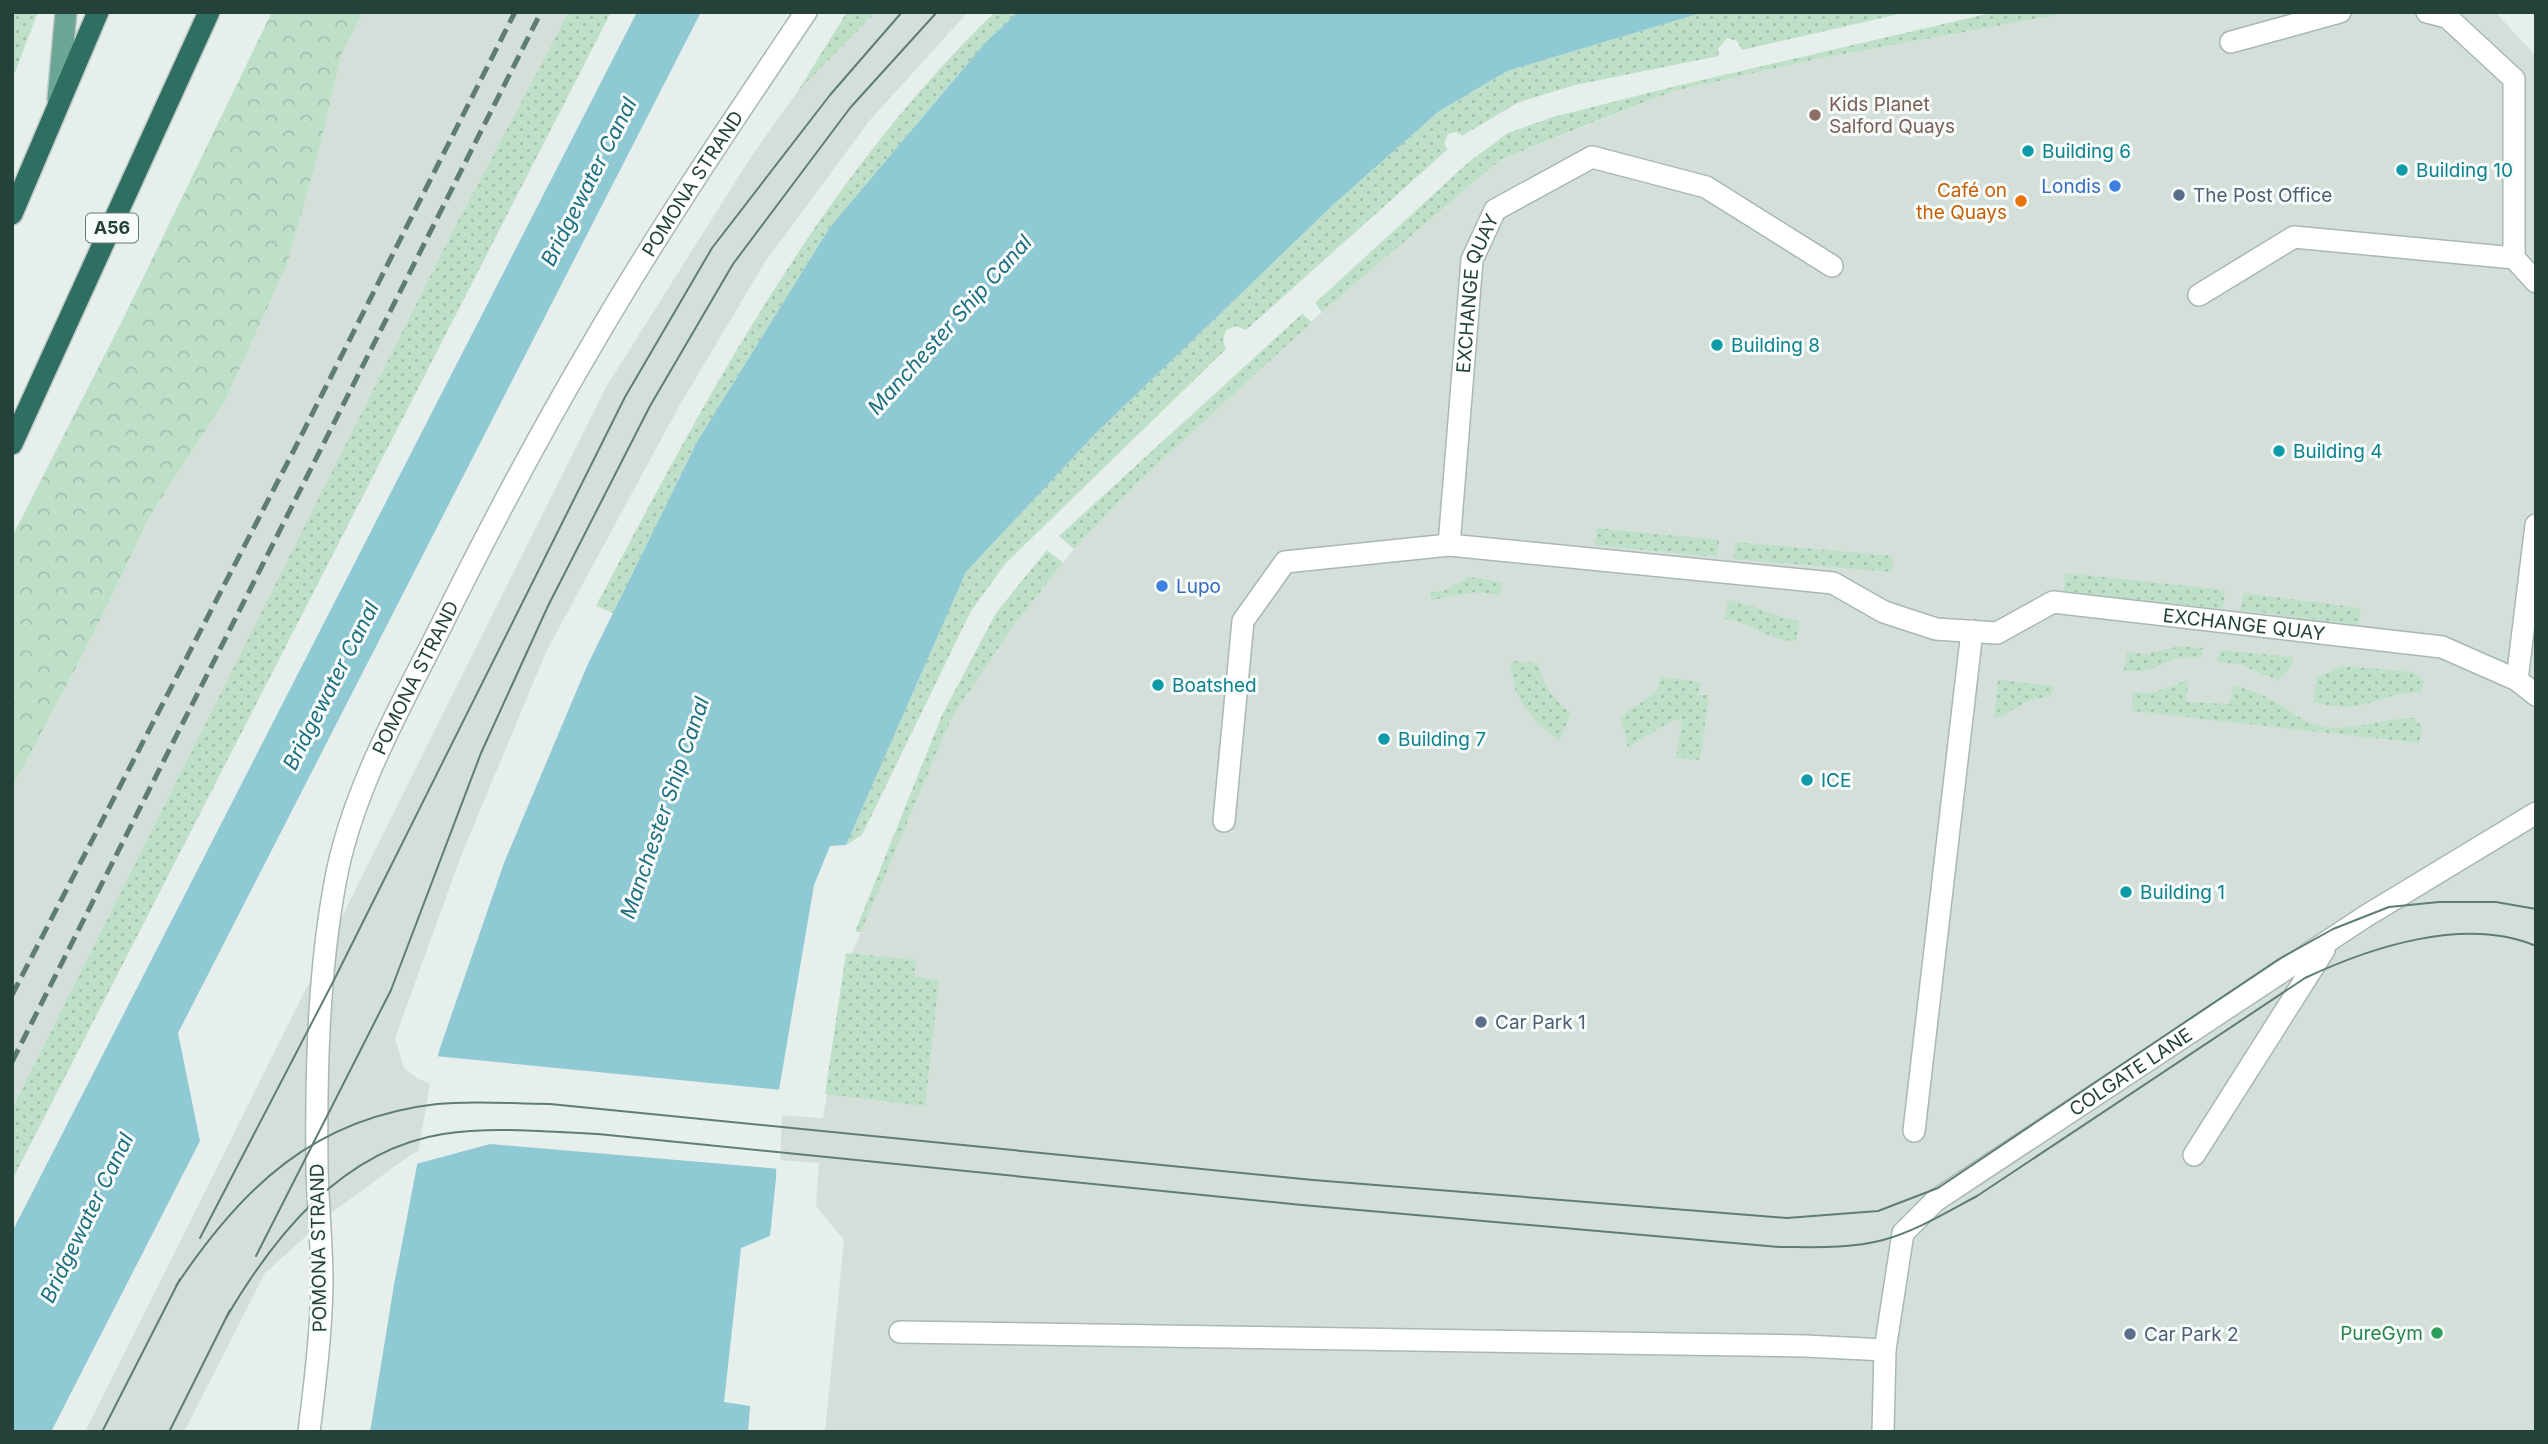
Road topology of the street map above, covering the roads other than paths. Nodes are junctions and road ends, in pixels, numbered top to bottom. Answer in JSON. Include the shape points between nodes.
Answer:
{"nodes":[{"id":1,"x":66,"y":12,"type":"edge"},
{"id":2,"x":98,"y":12,"type":"edge"},
{"id":3,"x":209,"y":12,"type":"edge"},
{"id":4,"x":806,"y":12,"type":"edge"},
{"id":5,"x":2340,"y":12,"type":"edge"},
{"id":6,"x":2427,"y":12,"type":"edge"},
{"id":7,"x":2231,"y":42,"type":"dead end"},
{"id":8,"x":57,"y":108,"type":"junction"},
{"id":9,"x":12,"y":214,"type":"edge"},
{"id":10,"x":2514,"y":258,"type":"junction"},
{"id":11,"x":1832,"y":266,"type":"dead end"},
{"id":12,"x":2536,"y":282,"type":"edge"},
{"id":13,"x":2199,"y":295,"type":"dead end"},
{"id":14,"x":12,"y":444,"type":"edge"},
{"id":15,"x":2536,"y":525,"type":"edge"},
{"id":16,"x":1449,"y":545,"type":"junction"},
{"id":17,"x":1972,"y":631,"type":"junction"},
{"id":18,"x":2517,"y":680,"type":"junction"},
{"id":19,"x":2536,"y":695,"type":"edge"},
{"id":20,"x":2535,"y":814,"type":"edge"},
{"id":21,"x":1224,"y":821,"type":"dead end"},
{"id":22,"x":2330,"y":940,"type":"junction"},
{"id":23,"x":1914,"y":1131,"type":"dead end"},
{"id":24,"x":2194,"y":1155,"type":"dead end"},
{"id":25,"x":900,"y":1332,"type":"dead end"},
{"id":26,"x":1885,"y":1350,"type":"junction"},
{"id":27,"x":309,"y":1432,"type":"edge"},
{"id":28,"x":1884,"y":1432,"type":"edge"}],
"edges":[{"from":1,"to":8,"type":"main road"},
{"from":2,"to":8,"type":"highway"},
{"from":3,"to":14,"type":"highway","number":"A56"},
{"from":4,"to":27,"type":"street","name":"POMONA STRAND","via":[[585,357],[485,538],[405,698],[346,837],[335,879],[320,997],[317,1167],[322,1283]]},
{"from":5,"to":7,"type":"street"},
{"from":6,"to":10,"type":"street","via":[[2448,17],[2514,79]]},
{"from":8,"to":9,"type":"highway"},
{"from":10,"to":12,"type":"street"},
{"from":10,"to":13,"type":"street","via":[[2294,237]]},
{"from":11,"to":16,"type":"street","name":"EXCHANGE QUAY","via":[[1706,187],[1592,157],[1495,210],[1472,260]]},
{"from":15,"to":18,"type":"street"},
{"from":16,"to":17,"type":"street","name":"EXCHANGE QUAY","via":[[1833,583],[1884,612],[1936,629]]},
{"from":16,"to":21,"type":"street","name":"EXCHANGE QUAY","via":[[1285,562],[1243,621]]},
{"from":17,"to":18,"type":"street","name":"EXCHANGE QUAY","via":[[1997,633],[2053,602],[2442,648]]},
{"from":17,"to":23,"type":"street"},
{"from":18,"to":19,"type":"street","name":"EXCHANGE QUAY"},
{"from":20,"to":22,"type":"street","name":"COLGATE LANE"},
{"from":22,"to":24,"type":"street"},
{"from":22,"to":26,"type":"street","name":"COLGATE LANE","via":[[1935,1201],[1903,1233]]},
{"from":25,"to":26,"type":"street"},
{"from":26,"to":28,"type":"street","name":"COLGATE LANE"}]}
